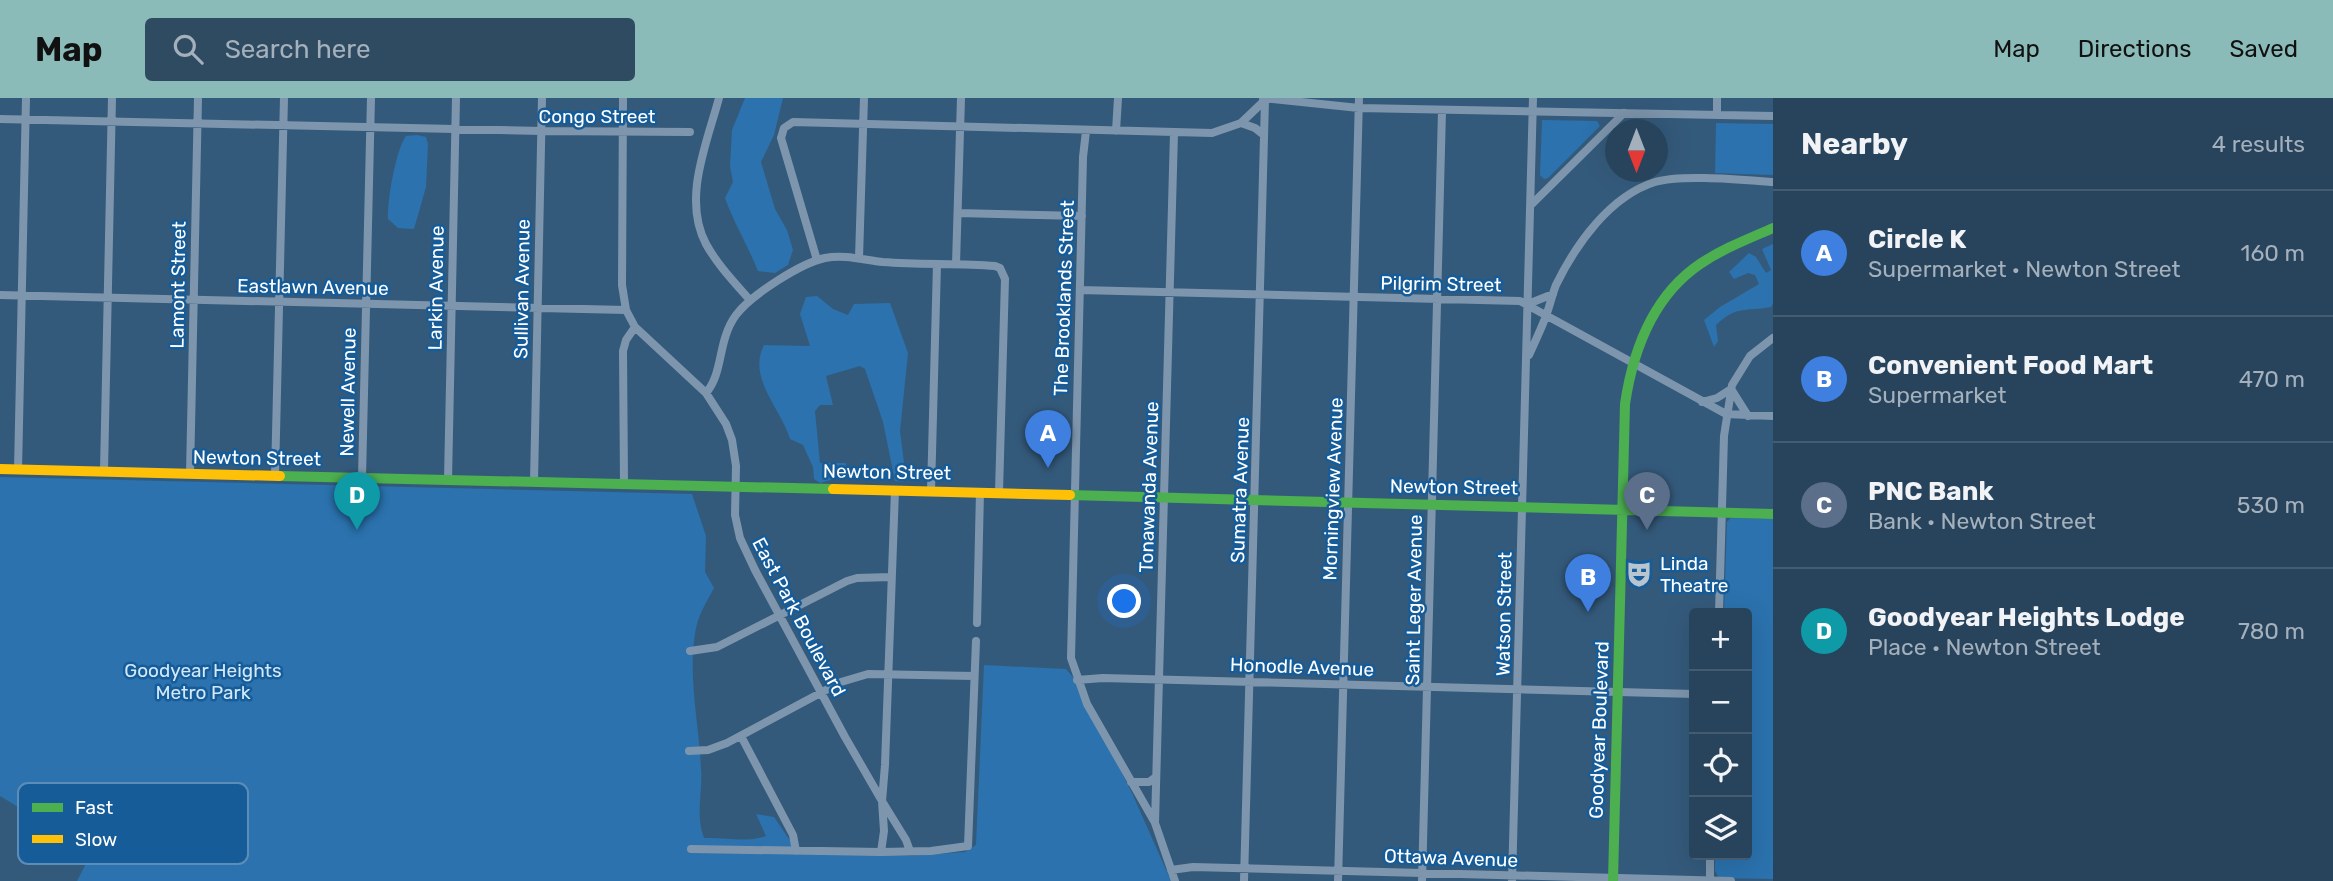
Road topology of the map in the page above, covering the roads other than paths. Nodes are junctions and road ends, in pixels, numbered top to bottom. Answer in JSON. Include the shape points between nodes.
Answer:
{"nodes":[{"id":1,"x":26,"y":98,"type":"edge"},
{"id":2,"x":112,"y":98,"type":"edge"},
{"id":3,"x":198,"y":98,"type":"edge"},
{"id":4,"x":284,"y":98,"type":"edge"},
{"id":5,"x":371,"y":98,"type":"edge"},
{"id":6,"x":456,"y":98,"type":"edge"},
{"id":7,"x":542,"y":98,"type":"edge"},
{"id":8,"x":623,"y":98,"type":"edge"},
{"id":9,"x":719,"y":98,"type":"edge"},
{"id":10,"x":864,"y":98,"type":"edge"},
{"id":11,"x":961,"y":98,"type":"edge"},
{"id":12,"x":1118,"y":98,"type":"edge"},
{"id":13,"x":1359,"y":98,"type":"edge"},
{"id":14,"x":1533,"y":98,"type":"edge"},
{"id":15,"x":1717,"y":98,"type":"edge"},
{"id":16,"x":1265,"y":99,"type":"edge"},
{"id":17,"x":1359,"y":108,"type":"junction"},
{"id":18,"x":1442,"y":111,"type":"junction"},
{"id":19,"x":1533,"y":111,"type":"junction"},
{"id":20,"x":1624,"y":113,"type":"junction"},
{"id":21,"x":1717,"y":115,"type":"junction"},
{"id":22,"x":1773,"y":116,"type":"edge"},
{"id":23,"x":0,"y":119,"type":"edge"},
{"id":24,"x":26,"y":120,"type":"junction"},
{"id":25,"x":112,"y":121,"type":"junction"},
{"id":26,"x":198,"y":123,"type":"junction"},
{"id":27,"x":1241,"y":123,"type":"junction"},
{"id":28,"x":863,"y":124,"type":"junction"},
{"id":29,"x":284,"y":125,"type":"junction"},
{"id":30,"x":960,"y":126,"type":"junction"},
{"id":31,"x":370,"y":128,"type":"junction"},
{"id":32,"x":456,"y":129,"type":"junction"},
{"id":33,"x":542,"y":131,"type":"junction"},
{"id":34,"x":1086,"y":131,"type":"junction"},
{"id":35,"x":1116,"y":131,"type":"junction"},
{"id":36,"x":622,"y":132,"type":"junction"},
{"id":37,"x":690,"y":132,"type":"dead end"},
{"id":38,"x":1174,"y":133,"type":"junction"},
{"id":39,"x":1264,"y":135,"type":"junction"},
{"id":40,"x":1773,"y":182,"type":"edge"},
{"id":41,"x":1531,"y":205,"type":"junction"},
{"id":42,"x":957,"y":213,"type":"junction"},
{"id":43,"x":1082,"y":216,"type":"junction"},
{"id":44,"x":1773,"y":228,"type":"edge"},
{"id":45,"x":859,"y":258,"type":"junction"},
{"id":46,"x":817,"y":260,"type":"junction"},
{"id":47,"x":937,"y":264,"type":"junction"},
{"id":48,"x":956,"y":264,"type":"junction"},
{"id":49,"x":1080,"y":290,"type":"junction"},
{"id":50,"x":1170,"y":292,"type":"junction"},
{"id":51,"x":1553,"y":294,"type":"junction"},
{"id":52,"x":0,"y":295,"type":"edge"},
{"id":53,"x":21,"y":296,"type":"junction"},
{"id":54,"x":1261,"y":296,"type":"junction"},
{"id":55,"x":1354,"y":297,"type":"junction"},
{"id":56,"x":108,"y":298,"type":"junction"},
{"id":57,"x":749,"y":299,"type":"junction"},
{"id":58,"x":1437,"y":299,"type":"junction"},
{"id":59,"x":194,"y":300,"type":"junction"},
{"id":60,"x":280,"y":302,"type":"junction"},
{"id":61,"x":366,"y":304,"type":"junction"},
{"id":62,"x":1528,"y":304,"type":"junction"},
{"id":63,"x":452,"y":305,"type":"junction"},
{"id":64,"x":537,"y":307,"type":"junction"},
{"id":65,"x":626,"y":310,"type":"junction"},
{"id":66,"x":1547,"y":314,"type":"junction"},
{"id":67,"x":635,"y":327,"type":"junction"},
{"id":68,"x":1773,"y":338,"type":"edge"},
{"id":69,"x":1527,"y":360,"type":"junction"},
{"id":70,"x":1633,"y":362,"type":"junction"},
{"id":71,"x":1731,"y":389,"type":"junction"},
{"id":72,"x":706,"y":393,"type":"junction"},
{"id":73,"x":1702,"y":402,"type":"junction"},
{"id":74,"x":1726,"y":414,"type":"junction"},
{"id":75,"x":1748,"y":416,"type":"junction"},
{"id":76,"x":1773,"y":416,"type":"edge"},
{"id":77,"x":0,"y":469,"type":"edge"},
{"id":78,"x":18,"y":470,"type":"junction"},
{"id":79,"x":104,"y":471,"type":"junction"},
{"id":80,"x":190,"y":474,"type":"junction"},
{"id":81,"x":275,"y":476,"type":"junction"},
{"id":82,"x":362,"y":477,"type":"junction"},
{"id":83,"x":448,"y":480,"type":"junction"},
{"id":84,"x":534,"y":482,"type":"junction"},
{"id":85,"x":624,"y":483,"type":"junction"},
{"id":86,"x":736,"y":486,"type":"junction"},
{"id":87,"x":895,"y":490,"type":"junction"},
{"id":88,"x":931,"y":491,"type":"junction"},
{"id":89,"x":980,"y":492,"type":"junction"},
{"id":90,"x":999,"y":492,"type":"junction"},
{"id":91,"x":1074,"y":495,"type":"junction"},
{"id":92,"x":1165,"y":497,"type":"junction"},
{"id":93,"x":1255,"y":499,"type":"junction"},
{"id":94,"x":1349,"y":502,"type":"junction"},
{"id":95,"x":1432,"y":504,"type":"junction"},
{"id":96,"x":1522,"y":506,"type":"junction"},
{"id":97,"x":1622,"y":510,"type":"junction"},
{"id":98,"x":1723,"y":512,"type":"junction"},
{"id":99,"x":1773,"y":514,"type":"edge"},
{"id":100,"x":891,"y":577,"type":"junction"},
{"id":101,"x":1718,"y":608,"type":"edge"},
{"id":102,"x":779,"y":615,"type":"junction"},
{"id":103,"x":977,"y":623,"type":"dead end"},
{"id":104,"x":976,"y":641,"type":"dead end"},
{"id":105,"x":690,"y":651,"type":"dead end"},
{"id":106,"x":889,"y":673,"type":"junction"},
{"id":107,"x":974,"y":676,"type":"junction"},
{"id":108,"x":1159,"y":679,"type":"junction"},
{"id":109,"x":1077,"y":680,"type":"junction"},
{"id":110,"x":1251,"y":682,"type":"junction"},
{"id":111,"x":1343,"y":684,"type":"junction"},
{"id":112,"x":1427,"y":686,"type":"junction"},
{"id":113,"x":1517,"y":689,"type":"junction"},
{"id":114,"x":821,"y":692,"type":"junction"},
{"id":115,"x":1618,"y":692,"type":"junction"},
{"id":116,"x":1689,"y":694,"type":"edge"},
{"id":117,"x":741,"y":736,"type":"junction"},
{"id":118,"x":689,"y":751,"type":"dead end"},
{"id":119,"x":1156,"y":777,"type":"junction"},
{"id":120,"x":1131,"y":782,"type":"junction"},
{"id":121,"x":882,"y":801,"type":"junction"},
{"id":122,"x":1155,"y":822,"type":"junction"},
{"id":123,"x":691,"y":849,"type":"dead end"},
{"id":124,"x":796,"y":851,"type":"junction"},
{"id":125,"x":910,"y":851,"type":"junction"},
{"id":126,"x":881,"y":852,"type":"junction"},
{"id":127,"x":1710,"y":860,"type":"edge"},
{"id":128,"x":1245,"y":868,"type":"junction"},
{"id":129,"x":1171,"y":870,"type":"junction"},
{"id":130,"x":1338,"y":871,"type":"junction"},
{"id":131,"x":1422,"y":877,"type":"edge"},
{"id":132,"x":1512,"y":878,"type":"edge"},
{"id":133,"x":1613,"y":879,"type":"edge"},
{"id":134,"x":1175,"y":881,"type":"edge"},
{"id":135,"x":1244,"y":881,"type":"edge"},
{"id":136,"x":1338,"y":881,"type":"edge"},
{"id":137,"x":1710,"y":881,"type":"edge"},
{"id":138,"x":1731,"y":881,"type":"edge"}],
"edges":[{"from":1,"to":24,"type":"street"},
{"from":2,"to":25,"type":"street"},
{"from":3,"to":26,"type":"street","name":"Lamont Street"},
{"from":4,"to":29,"type":"street"},
{"from":5,"to":31,"type":"street","name":"Newell Avenue"},
{"from":6,"to":32,"type":"street","name":"Larkin Avenue"},
{"from":7,"to":33,"type":"street","name":"Sullivan Avenue"},
{"from":8,"to":36,"type":"street","name":"East Park Boulevard"},
{"from":9,"to":57,"type":"street","via":[[698,173],[697,214],[713,255]]},
{"from":10,"to":28,"type":"street"},
{"from":11,"to":30,"type":"street"},
{"from":12,"to":35,"type":"street"},
{"from":13,"to":17,"type":"street","name":"Morningview Avenue"},
{"from":14,"to":19,"type":"street"},
{"from":15,"to":21,"type":"street"},
{"from":16,"to":17,"type":"street"},
{"from":16,"to":27,"type":"street"},
{"from":16,"to":39,"type":"street","name":"Sumatra Avenue"},
{"from":17,"to":18,"type":"street"},
{"from":17,"to":55,"type":"street","name":"Morningview Avenue"},
{"from":18,"to":19,"type":"street"},
{"from":18,"to":58,"type":"street","name":"Saint Leger Avenue"},
{"from":19,"to":20,"type":"street"},
{"from":19,"to":41,"type":"street"},
{"from":20,"to":21,"type":"street"},
{"from":20,"to":41,"type":"street"},
{"from":21,"to":22,"type":"street"},
{"from":23,"to":24,"type":"street","name":"Congo Street"},
{"from":24,"to":25,"type":"street","name":"Congo Street"},
{"from":24,"to":53,"type":"street"},
{"from":25,"to":26,"type":"street","name":"Congo Street"},
{"from":25,"to":56,"type":"street"},
{"from":26,"to":29,"type":"street","name":"Congo Street"},
{"from":26,"to":59,"type":"street","name":"Lamont Street"},
{"from":27,"to":38,"type":"street","via":[[1217,133]]},
{"from":27,"to":39,"type":"street"},
{"from":28,"to":30,"type":"street"},
{"from":28,"to":45,"type":"street"},
{"from":28,"to":46,"type":"street","via":[[793,122],[784,128],[783,153]]},
{"from":29,"to":31,"type":"street","name":"Congo Street"},
{"from":29,"to":60,"type":"street"},
{"from":30,"to":34,"type":"street"},
{"from":30,"to":42,"type":"street"},
{"from":31,"to":32,"type":"street","name":"Congo Street"},
{"from":31,"to":61,"type":"street","name":"Newell Avenue"},
{"from":32,"to":33,"type":"street","name":"Congo Street"},
{"from":32,"to":63,"type":"street","name":"Larkin Avenue"},
{"from":33,"to":36,"type":"street","name":"Congo Street"},
{"from":33,"to":64,"type":"street","name":"Sullivan Avenue"},
{"from":34,"to":35,"type":"street"},
{"from":34,"to":43,"type":"street","name":"The Brooklands Street"},
{"from":35,"to":38,"type":"street"},
{"from":36,"to":37,"type":"street","name":"Congo Street"},
{"from":36,"to":65,"type":"street","name":"East Park Boulevard"},
{"from":38,"to":50,"type":"street","name":"Tonawanda Avenue"},
{"from":39,"to":54,"type":"street","name":"Sumatra Avenue"},
{"from":40,"to":51,"type":"street","via":[[1678,179],[1642,186],[1616,204],[1592,230]]},
{"from":41,"to":62,"type":"street","name":"Watson Street"},
{"from":42,"to":43,"type":"street"},
{"from":42,"to":48,"type":"street"},
{"from":43,"to":49,"type":"street","name":"The Brooklands Street"},
{"from":44,"to":70,"type":"street","name":"Goodyear Boulevard","via":[[1686,275],[1652,317]]},
{"from":45,"to":46,"type":"street"},
{"from":45,"to":47,"type":"street"},
{"from":46,"to":57,"type":"street"},
{"from":47,"to":48,"type":"street"},
{"from":47,"to":88,"type":"street"},
{"from":48,"to":90,"type":"street","via":[[998,267],[1005,279]]},
{"from":49,"to":50,"type":"street","name":"Pilgrim Street"},
{"from":49,"to":91,"type":"street","name":"The Brooklands Street"},
{"from":50,"to":54,"type":"street","name":"Pilgrim Street"},
{"from":50,"to":92,"type":"street","name":"Tonawanda Avenue"},
{"from":51,"to":62,"type":"street"},
{"from":51,"to":66,"type":"street"},
{"from":52,"to":53,"type":"street","name":"Eastlawn Avenue"},
{"from":53,"to":56,"type":"street","name":"Eastlawn Avenue"},
{"from":53,"to":78,"type":"street"},
{"from":54,"to":55,"type":"street","name":"Pilgrim Street"},
{"from":54,"to":93,"type":"street","name":"Sumatra Avenue"},
{"from":55,"to":58,"type":"street","name":"Pilgrim Street"},
{"from":55,"to":94,"type":"street","name":"Morningview Avenue"},
{"from":56,"to":59,"type":"street","name":"Eastlawn Avenue"},
{"from":56,"to":79,"type":"street"},
{"from":57,"to":72,"type":"street","via":[[726,332],[715,381]]},
{"from":58,"to":62,"type":"street","name":"Pilgrim Street"},
{"from":58,"to":95,"type":"street","name":"Saint Leger Avenue"},
{"from":59,"to":60,"type":"street","name":"Eastlawn Avenue"},
{"from":59,"to":80,"type":"street","name":"Lamont Street"},
{"from":60,"to":61,"type":"street","name":"Eastlawn Avenue"},
{"from":60,"to":81,"type":"street"},
{"from":61,"to":63,"type":"street","name":"Eastlawn Avenue"},
{"from":61,"to":82,"type":"street","name":"Newell Avenue"},
{"from":62,"to":66,"type":"street","name":"Pilgrim Street"},
{"from":62,"to":69,"type":"street","name":"Watson Street"},
{"from":63,"to":64,"type":"street","name":"Eastlawn Avenue"},
{"from":63,"to":83,"type":"street","name":"Larkin Avenue"},
{"from":64,"to":65,"type":"street","name":"Eastlawn Avenue"},
{"from":64,"to":84,"type":"street","name":"Sullivan Avenue"},
{"from":65,"to":67,"type":"street","name":"East Park Boulevard"},
{"from":66,"to":69,"type":"street"},
{"from":66,"to":70,"type":"street","name":"Pilgrim Street"},
{"from":67,"to":72,"type":"street","name":"East Park Boulevard"},
{"from":67,"to":85,"type":"street","via":[[623,351]]},
{"from":68,"to":71,"type":"street","via":[[1750,356]]},
{"from":69,"to":96,"type":"street","name":"Watson Street"},
{"from":70,"to":73,"type":"street","name":"Pilgrim Street"},
{"from":70,"to":97,"type":"street","name":"Goodyear Boulevard","via":[[1625,404]]},
{"from":71,"to":73,"type":"street"},
{"from":71,"to":74,"type":"street"},
{"from":71,"to":75,"type":"street"},
{"from":72,"to":86,"type":"street","name":"East Park Boulevard","via":[[732,440]]},
{"from":73,"to":74,"type":"street","name":"Pilgrim Street"},
{"from":74,"to":75,"type":"street","name":"Pilgrim Street"},
{"from":74,"to":98,"type":"street"},
{"from":75,"to":76,"type":"street","name":"Pilgrim Street"},
{"from":77,"to":78,"type":"street","name":"Newton Street"},
{"from":78,"to":79,"type":"street","name":"Newton Street"},
{"from":79,"to":80,"type":"street","name":"Newton Street"},
{"from":80,"to":81,"type":"street","name":"Newton Street"},
{"from":81,"to":82,"type":"street","name":"Newton Street"},
{"from":82,"to":83,"type":"street","name":"Newton Street"},
{"from":83,"to":84,"type":"street","name":"Newton Street"},
{"from":84,"to":85,"type":"street","name":"Newton Street"},
{"from":85,"to":86,"type":"street","name":"Newton Street"},
{"from":86,"to":87,"type":"street","name":"Newton Street"},
{"from":86,"to":102,"type":"street","name":"East Park Boulevard","via":[[740,538]]},
{"from":87,"to":88,"type":"street","name":"Newton Street"},
{"from":87,"to":100,"type":"street"},
{"from":88,"to":89,"type":"street","name":"Newton Street"},
{"from":89,"to":90,"type":"street","name":"Newton Street"},
{"from":89,"to":103,"type":"street"},
{"from":90,"to":91,"type":"street","name":"Newton Street"},
{"from":91,"to":92,"type":"street","name":"Newton Street"},
{"from":91,"to":109,"type":"street","name":"The Brooklands Street","via":[[1070,647]]},
{"from":92,"to":93,"type":"street","name":"Newton Street"},
{"from":92,"to":108,"type":"street","name":"Tonawanda Avenue"},
{"from":93,"to":94,"type":"street","name":"Newton Street"},
{"from":93,"to":110,"type":"street","name":"Sumatra Avenue"},
{"from":94,"to":95,"type":"street","name":"Newton Street"},
{"from":94,"to":111,"type":"street","name":"Morningview Avenue"},
{"from":95,"to":96,"type":"street","name":"Newton Street"},
{"from":95,"to":112,"type":"street","name":"Saint Leger Avenue"},
{"from":96,"to":97,"type":"street","name":"Newton Street"},
{"from":96,"to":113,"type":"street","name":"Watson Street"},
{"from":97,"to":98,"type":"street","name":"Newton Street"},
{"from":97,"to":115,"type":"street","name":"Goodyear Boulevard"},
{"from":98,"to":99,"type":"street","name":"Newton Street"},
{"from":98,"to":101,"type":"street"},
{"from":100,"to":102,"type":"street","via":[[857,578]]},
{"from":100,"to":106,"type":"street"},
{"from":102,"to":105,"type":"street","via":[[717,647]]},
{"from":102,"to":114,"type":"street","name":"East Park Boulevard"},
{"from":104,"to":107,"type":"street"},
{"from":106,"to":107,"type":"street"},
{"from":106,"to":114,"type":"street","via":[[868,674]]},
{"from":106,"to":121,"type":"street"},
{"from":107,"to":125,"type":"street","via":[[968,846]]},
{"from":108,"to":109,"type":"street","name":"Honodle Avenue"},
{"from":108,"to":110,"type":"street","name":"Honodle Avenue"},
{"from":108,"to":119,"type":"street","name":"Tonawanda Avenue"},
{"from":109,"to":120,"type":"street","name":"The Brooklands Street"},
{"from":110,"to":111,"type":"street","name":"Honodle Avenue"},
{"from":110,"to":128,"type":"street","name":"Sumatra Avenue"},
{"from":111,"to":112,"type":"street","name":"Honodle Avenue"},
{"from":111,"to":130,"type":"street","name":"Morningview Avenue"},
{"from":112,"to":113,"type":"street","name":"Honodle Avenue"},
{"from":112,"to":131,"type":"street","name":"Saint Leger Avenue"},
{"from":113,"to":115,"type":"street","name":"Honodle Avenue"},
{"from":113,"to":132,"type":"street","name":"Watson Street"},
{"from":114,"to":117,"type":"street"},
{"from":114,"to":121,"type":"street","name":"East Park Boulevard"},
{"from":115,"to":116,"type":"street","name":"Honodle Avenue"},
{"from":115,"to":133,"type":"street","name":"Goodyear Boulevard"},
{"from":117,"to":118,"type":"street","via":[[708,750]]},
{"from":117,"to":124,"type":"street","via":[[793,835]]},
{"from":119,"to":120,"type":"street","via":[[1149,782]]},
{"from":119,"to":122,"type":"street","name":"Tonawanda Avenue"},
{"from":120,"to":122,"type":"street","name":"The Brooklands Street"},
{"from":121,"to":125,"type":"street","name":"East Park Boulevard"},
{"from":121,"to":126,"type":"street","name":"East Park Boulevard"},
{"from":122,"to":129,"type":"street","name":"Tonawanda Avenue"},
{"from":123,"to":124,"type":"street"},
{"from":124,"to":126,"type":"street"},
{"from":125,"to":126,"type":"street"},
{"from":127,"to":137,"type":"street"},
{"from":128,"to":129,"type":"street","name":"Ottawa Avenue"},
{"from":128,"to":130,"type":"street","name":"Ottawa Avenue"},
{"from":128,"to":135,"type":"street","name":"Sumatra Avenue"},
{"from":129,"to":134,"type":"street","name":"Tonawanda Avenue"},
{"from":130,"to":131,"type":"street","name":"Ottawa Avenue"},
{"from":130,"to":136,"type":"street","name":"Morningview Avenue"},
{"from":131,"to":132,"type":"street","name":"Ottawa Avenue"},
{"from":132,"to":133,"type":"street","name":"Ottawa Avenue"},
{"from":133,"to":137,"type":"street","name":"Ottawa Avenue"},
{"from":137,"to":138,"type":"street","name":"Ottawa Avenue"}]}
